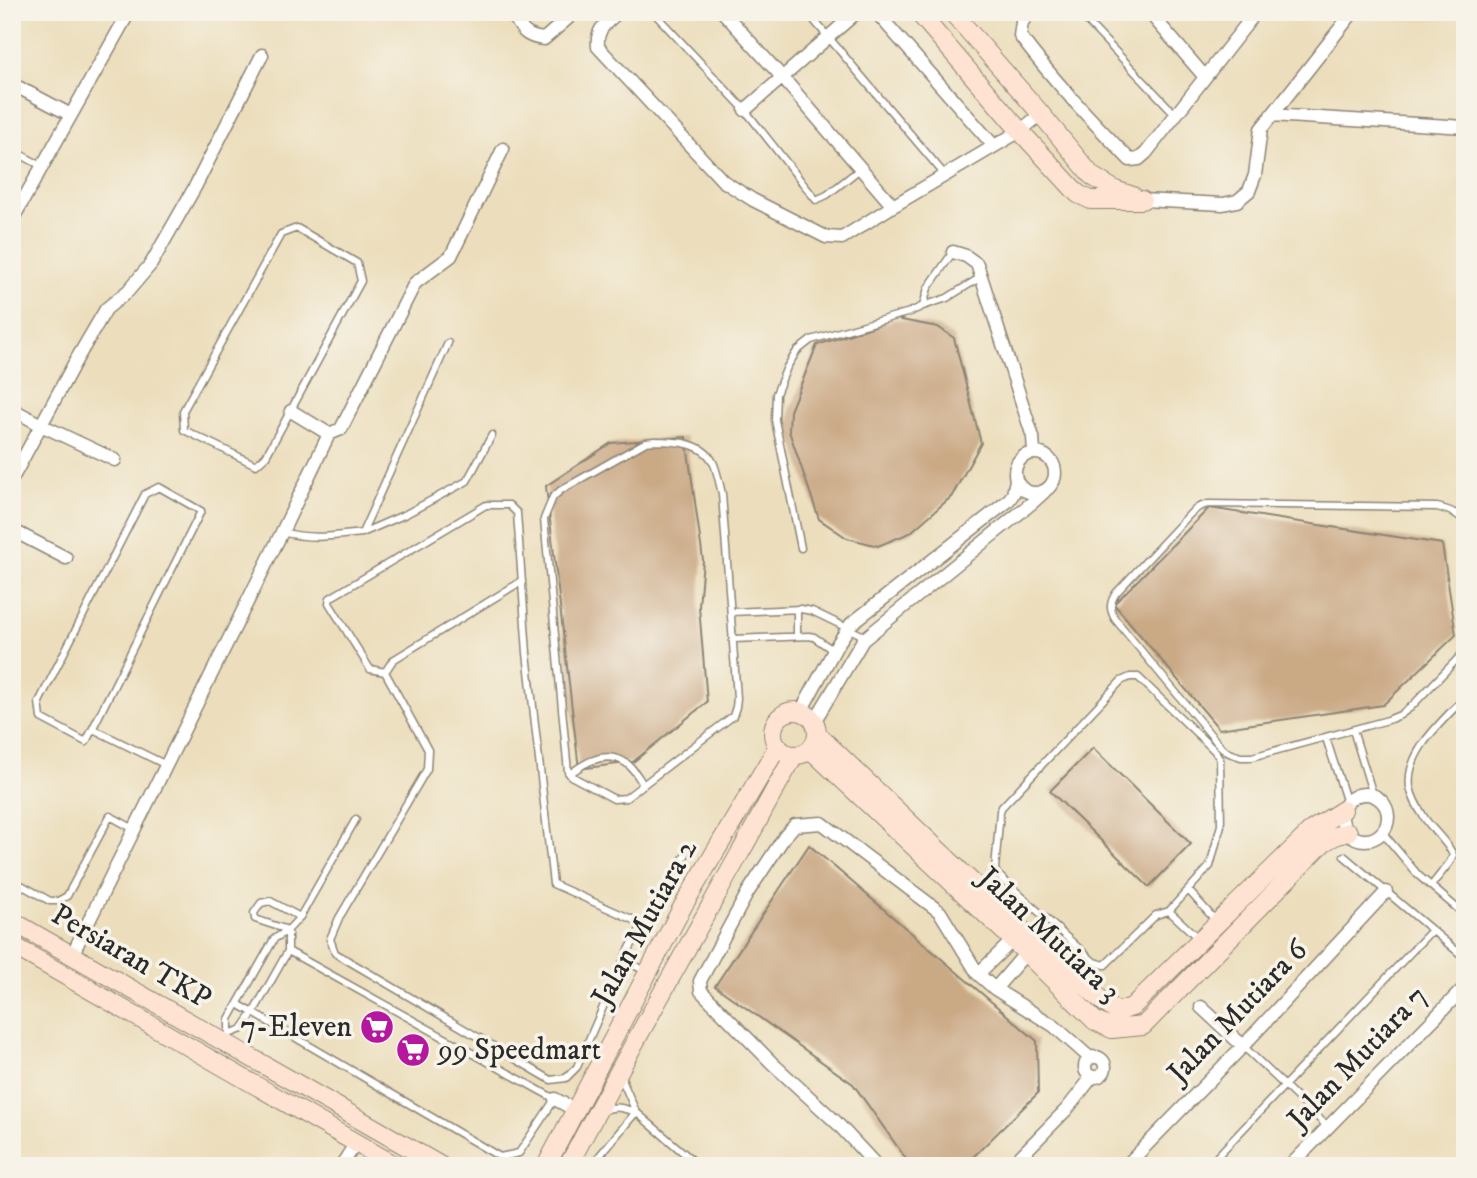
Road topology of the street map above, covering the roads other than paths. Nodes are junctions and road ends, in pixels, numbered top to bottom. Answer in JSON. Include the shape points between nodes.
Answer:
{"nodes":[{"id":1,"x":129,"y":12,"type":"edge"},
{"id":2,"x":512,"y":12,"type":"edge"},
{"id":3,"x":575,"y":12,"type":"edge"},
{"id":4,"x":618,"y":12,"type":"edge"},
{"id":5,"x":653,"y":12,"type":"edge"},
{"id":6,"x":723,"y":12,"type":"edge"},
{"id":7,"x":807,"y":12,"type":"edge"},
{"id":8,"x":858,"y":12,"type":"edge"},
{"id":9,"x":876,"y":12,"type":"edge"},
{"id":10,"x":918,"y":12,"type":"edge"},
{"id":11,"x":1030,"y":12,"type":"edge"},
{"id":12,"x":1078,"y":12,"type":"edge"},
{"id":13,"x":1149,"y":12,"type":"edge"},
{"id":14,"x":1353,"y":12,"type":"edge"},
{"id":15,"x":954,"y":13,"type":"edge"},
{"id":16,"x":1249,"y":15,"type":"edge"},
{"id":17,"x":828,"y":37,"type":"junction"},
{"id":18,"x":262,"y":55,"type":"dead end"},
{"id":19,"x":782,"y":77,"type":"junction"},
{"id":20,"x":1205,"y":77,"type":"junction"},
{"id":21,"x":12,"y":84,"type":"edge"},
{"id":22,"x":745,"y":110,"type":"junction"},
{"id":23,"x":1041,"y":114,"type":"junction"},
{"id":24,"x":71,"y":115,"type":"junction"},
{"id":25,"x":1176,"y":115,"type":"junction"},
{"id":26,"x":1271,"y":115,"type":"junction"},
{"id":27,"x":1465,"y":127,"type":"edge"},
{"id":28,"x":1020,"y":131,"type":"junction"},
{"id":29,"x":994,"y":146,"type":"junction"},
{"id":30,"x":503,"y":149,"type":"dead end"},
{"id":31,"x":12,"y":150,"type":"edge"},
{"id":32,"x":43,"y":167,"type":"junction"},
{"id":33,"x":860,"y":169,"type":"junction"},
{"id":34,"x":945,"y":176,"type":"junction"},
{"id":35,"x":1142,"y":200,"type":"junction"},
{"id":36,"x":893,"y":206,"type":"junction"},
{"id":37,"x":13,"y":217,"type":"edge"},
{"id":38,"x":953,"y":252,"type":"joint"},
{"id":39,"x":982,"y":276,"type":"junction"},
{"id":40,"x":923,"y":306,"type":"junction"},
{"id":41,"x":447,"y":343,"type":"dead end"},
{"id":42,"x":12,"y":408,"type":"edge"},
{"id":43,"x":291,"y":411,"type":"junction"},
{"id":44,"x":41,"y":425,"type":"junction"},
{"id":45,"x":329,"y":435,"type":"junction"},
{"id":46,"x":492,"y":435,"type":"dead end"},
{"id":47,"x":1034,"y":453,"type":"junction"},
{"id":48,"x":115,"y":460,"type":"dead end"},
{"id":49,"x":12,"y":479,"type":"edge"},
{"id":50,"x":1016,"y":480,"type":"junction"},
{"id":51,"x":1044,"y":492,"type":"junction"},
{"id":52,"x":1465,"y":523,"type":"edge"},
{"id":53,"x":12,"y":530,"type":"edge"},
{"id":54,"x":282,"y":532,"type":"junction"},
{"id":55,"x":362,"y":533,"type":"junction"},
{"id":56,"x":801,"y":548,"type":"dead end"},
{"id":57,"x":65,"y":558,"type":"dead end"},
{"id":58,"x":522,"y":581,"type":"junction"},
{"id":59,"x":797,"y":609,"type":"junction"},
{"id":60,"x":731,"y":612,"type":"junction"},
{"id":61,"x":848,"y":628,"type":"junction"},
{"id":62,"x":797,"y":636,"type":"junction"},
{"id":63,"x":867,"y":637,"type":"junction"},
{"id":64,"x":733,"y":639,"type":"junction"},
{"id":65,"x":834,"y":651,"type":"junction"},
{"id":66,"x":1465,"y":651,"type":"edge"},
{"id":67,"x":385,"y":672,"type":"junction"},
{"id":68,"x":1465,"y":697,"type":"edge"},
{"id":69,"x":93,"y":729,"type":"junction"},
{"id":70,"x":1353,"y":730,"type":"junction"},
{"id":71,"x":807,"y":735,"type":"junction"},
{"id":72,"x":1326,"y":738,"type":"junction"},
{"id":73,"x":778,"y":746,"type":"junction"},
{"id":74,"x":166,"y":765,"type":"junction"},
{"id":75,"x":570,"y":774,"type":"junction"},
{"id":76,"x":643,"y":784,"type":"junction"},
{"id":77,"x":1373,"y":795,"type":"junction"},
{"id":78,"x":1345,"y":806,"type":"junction"},
{"id":79,"x":356,"y":819,"type":"dead end"},
{"id":80,"x":134,"y":830,"type":"junction"},
{"id":81,"x":1348,"y":832,"type":"junction"},
{"id":82,"x":1382,"y":832,"type":"junction"},
{"id":83,"x":686,"y":854,"type":"dead end"},
{"id":84,"x":1344,"y":856,"type":"dead end"},
{"id":85,"x":12,"y":880,"type":"edge"},
{"id":86,"x":1431,"y":886,"type":"junction"},
{"id":87,"x":1189,"y":891,"type":"junction"},
{"id":88,"x":1386,"y":892,"type":"junction"},
{"id":89,"x":1170,"y":911,"type":"junction"},
{"id":90,"x":1465,"y":915,"type":"edge"},
{"id":91,"x":300,"y":917,"type":"junction"},
{"id":92,"x":12,"y":921,"type":"edge"},
{"id":93,"x":643,"y":923,"type":"junction"},
{"id":94,"x":1218,"y":923,"type":"junction"},
{"id":95,"x":288,"y":930,"type":"junction"},
{"id":96,"x":1432,"y":930,"type":"junction"},
{"id":97,"x":1200,"y":940,"type":"junction"},
{"id":98,"x":1024,"y":941,"type":"junction"},
{"id":99,"x":12,"y":945,"type":"edge"},
{"id":100,"x":288,"y":951,"type":"junction"},
{"id":101,"x":72,"y":955,"type":"junction"},
{"id":102,"x":1465,"y":958,"type":"edge"},
{"id":103,"x":623,"y":961,"type":"junction"},
{"id":104,"x":649,"y":972,"type":"junction"},
{"id":105,"x":978,"y":974,"type":"junction"},
{"id":106,"x":1465,"y":987,"type":"edge"},
{"id":107,"x":995,"y":989,"type":"junction"},
{"id":108,"x":238,"y":1004,"type":"junction"},
{"id":109,"x":1201,"y":1007,"type":"dead end"},
{"id":110,"x":253,"y":1013,"type":"junction"},
{"id":111,"x":227,"y":1038,"type":"junction"},
{"id":112,"x":1243,"y":1046,"type":"junction"},
{"id":113,"x":627,"y":1054,"type":"junction"},
{"id":114,"x":1284,"y":1086,"type":"junction"},
{"id":115,"x":555,"y":1099,"type":"junction"},
{"id":116,"x":575,"y":1110,"type":"junction"},
{"id":117,"x":636,"y":1112,"type":"junction"},
{"id":118,"x":592,"y":1121,"type":"junction"},
{"id":119,"x":1328,"y":1127,"type":"junction"},
{"id":120,"x":356,"y":1143,"type":"junction"},
{"id":121,"x":341,"y":1166,"type":"edge"},
{"id":122,"x":396,"y":1166,"type":"edge"},
{"id":123,"x":440,"y":1166,"type":"edge"},
{"id":124,"x":545,"y":1166,"type":"edge"},
{"id":125,"x":568,"y":1166,"type":"edge"},
{"id":126,"x":591,"y":1166,"type":"edge"},
{"id":127,"x":699,"y":1166,"type":"edge"},
{"id":128,"x":877,"y":1166,"type":"edge"},
{"id":129,"x":1011,"y":1166,"type":"edge"},
{"id":130,"x":1126,"y":1166,"type":"edge"},
{"id":131,"x":1208,"y":1166,"type":"edge"},
{"id":132,"x":1290,"y":1166,"type":"edge"}],
"edges":[{"from":1,"to":24,"type":"street"},
{"from":2,"to":3,"type":"street","via":[[522,31],[544,39]]},
{"from":4,"to":36,"type":"street","via":[[597,36],[598,47],[723,181],[826,237],[842,238]]},
{"from":5,"to":22,"type":"lane"},
{"from":6,"to":19,"type":"street"},
{"from":7,"to":17,"type":"lane"},
{"from":8,"to":17,"type":"street"},
{"from":9,"to":29,"type":"street"},
{"from":10,"to":28,"type":"street"},
{"from":11,"to":25,"type":"street","via":[[1021,22],[1020,36],[1130,160],[1146,153]]},
{"from":12,"to":25,"type":"lane"},
{"from":13,"to":20,"type":"street"},
{"from":14,"to":26,"type":"street"},
{"from":15,"to":23,"type":"street"},
{"from":16,"to":20,"type":"street"},
{"from":17,"to":19,"type":"street"},
{"from":17,"to":34,"type":"lane"},
{"from":18,"to":44,"type":"street","via":[[151,264],[106,309]]},
{"from":19,"to":22,"type":"street"},
{"from":19,"to":33,"type":"street"},
{"from":20,"to":25,"type":"street"},
{"from":21,"to":24,"type":"street"},
{"from":22,"to":33,"type":"lane","via":[[816,200]]},
{"from":23,"to":28,"type":"street"},
{"from":23,"to":35,"type":"street","via":[[1092,176]]},
{"from":24,"to":32,"type":"street"},
{"from":26,"to":27,"type":"street"},
{"from":26,"to":35,"type":"street","via":[[1261,129],[1249,191],[1237,201]]},
{"from":28,"to":29,"type":"street"},
{"from":28,"to":35,"type":"street","via":[[1078,194],[1091,200]]},
{"from":29,"to":34,"type":"street"},
{"from":30,"to":45,"type":"street","via":[[451,256],[415,284],[341,429]]},
{"from":31,"to":32,"type":"lane"},
{"from":32,"to":37,"type":"street"},
{"from":33,"to":36,"type":"street"},
{"from":34,"to":36,"type":"street"},
{"from":38,"to":39,"type":"street","via":[[977,264]]},
{"from":38,"to":40,"type":"lane","via":[[928,288]]},
{"from":39,"to":40,"type":"lane","via":[[947,298]]},
{"from":39,"to":47,"type":"street","via":[[1033,437]]},
{"from":40,"to":56,"type":"lane","via":[[811,340],[787,367],[776,394],[775,420]]},
{"from":41,"to":55,"type":"lane"},
{"from":42,"to":44,"type":"street"},
{"from":43,"to":43,"type":"lane","via":[[256,465],[184,429],[183,411],[281,234],[297,228],[357,263],[361,281]]},
{"from":43,"to":45,"type":"street"},
{"from":44,"to":48,"type":"street"},
{"from":44,"to":49,"type":"street"},
{"from":45,"to":54,"type":"street"},
{"from":46,"to":55,"type":"lane","via":[[467,481]]},
{"from":47,"to":50,"type":"street","via":[[1017,464]]},
{"from":47,"to":51,"type":"street","via":[[1047,457],[1055,467],[1054,480]]},
{"from":50,"to":51,"type":"street","via":[[1028,492]]},
{"from":50,"to":61,"type":"street","via":[[1007,501]]},
{"from":51,"to":63,"type":"street"},
{"from":52,"to":72,"type":"lane","via":[[1451,510],[1437,507],[1208,504],[1191,513],[1112,599],[1115,619],[1229,753],[1252,757]]},
{"from":53,"to":57,"type":"street"},
{"from":54,"to":55,"type":"lane","via":[[318,538]]},
{"from":54,"to":74,"type":"street"},
{"from":58,"to":67,"type":"lane","via":[[393,660]]},
{"from":58,"to":67,"type":"lane","via":[[517,513],[509,505],[486,505],[331,598],[329,603],[370,669]]},
{"from":58,"to":93,"type":"lane","via":[[553,884]]},
{"from":59,"to":60,"type":"lane"},
{"from":59,"to":61,"type":"lane"},
{"from":59,"to":62,"type":"lane"},
{"from":60,"to":64,"type":"lane"},
{"from":60,"to":75,"type":"lane","via":[[722,494],[715,465],[701,448],[646,442],[553,497],[544,519]]},
{"from":61,"to":63,"type":"lane"},
{"from":61,"to":65,"type":"street"},
{"from":62,"to":64,"type":"lane"},
{"from":62,"to":65,"type":"lane","via":[[814,637]]},
{"from":63,"to":71,"type":"street"},
{"from":64,"to":76,"type":"lane","via":[[737,698],[733,716]]},
{"from":65,"to":71,"type":"street"},
{"from":66,"to":70,"type":"lane","via":[[1401,715]]},
{"from":67,"to":103,"type":"lane","via":[[428,750],[427,769],[339,918],[330,939],[335,953],[551,1080],[566,1079],[577,1067]]},
{"from":68,"to":86,"type":"lane","via":[[1425,740],[1412,772],[1410,786],[1418,807],[1453,855]]},
{"from":69,"to":69,"type":"lane","via":[[201,511],[159,487],[145,494],[39,702],[41,718],[86,742]]},
{"from":69,"to":74,"type":"lane"},
{"from":70,"to":72,"type":"lane"},
{"from":70,"to":77,"type":"lane"},
{"from":71,"to":73,"type":"street","name":"Jalan Mutiara 3","via":[[788,754]]},
{"from":71,"to":73,"type":"street","name":"Jalan Mutiara 2","via":[[789,713],[775,726]]},
{"from":71,"to":98,"type":"street","name":"Jalan Mutiara 3"},
{"from":71,"to":113,"type":"street","name":"Jalan Mutiara 2"},
{"from":72,"to":78,"type":"lane"},
{"from":73,"to":104,"type":"street","name":"Jalan Mutiara 2"},
{"from":74,"to":80,"type":"street"},
{"from":75,"to":76,"type":"lane","via":[[614,799],[626,798]]},
{"from":75,"to":76,"type":"lane","via":[[585,762],[614,758],[628,764]]},
{"from":77,"to":78,"type":"street","via":[[1359,794]]},
{"from":77,"to":82,"type":"street","via":[[1388,811]]},
{"from":78,"to":81,"type":"street","via":[[1342,818]]},
{"from":78,"to":94,"type":"street","name":"Jalan Mutiara 3","via":[[1313,829]]},
{"from":79,"to":91,"type":"lane"},
{"from":80,"to":85,"type":"lane","via":[[110,816],[67,896],[58,901]]},
{"from":80,"to":101,"type":"street"},
{"from":81,"to":82,"type":"street","via":[[1369,839]]},
{"from":81,"to":98,"type":"street","name":"Jalan Mutiara 3","via":[[1324,842],[1143,1026],[1111,1029],[1095,1021]]},
{"from":82,"to":86,"type":"lane"},
{"from":83,"to":93,"type":"lane"},
{"from":84,"to":88,"type":"lane"},
{"from":86,"to":90,"type":"lane"},
{"from":87,"to":89,"type":"lane"},
{"from":87,"to":89,"type":"lane","via":[[1210,866],[1221,825],[1220,759],[1138,677],[1130,677],[1121,681],[1002,807],[995,869],[1094,962],[1105,965],[1156,915]]},
{"from":87,"to":94,"type":"lane"},
{"from":88,"to":96,"type":"lane"},
{"from":88,"to":112,"type":"street","name":"Jalan Mutiara 6"},
{"from":89,"to":97,"type":"lane"},
{"from":91,"to":95,"type":"lane"},
{"from":91,"to":95,"type":"lane","via":[[270,901],[261,903],[255,919]]},
{"from":92,"to":101,"type":"street","name":"Persiaran TKP"},
{"from":93,"to":103,"type":"lane"},
{"from":94,"to":97,"type":"street","name":"Jalan Mutiara 3"},
{"from":95,"to":100,"type":"lane"},
{"from":95,"to":108,"type":"lane","via":[[274,939]]},
{"from":96,"to":102,"type":"lane"},
{"from":96,"to":114,"type":"lane"},
{"from":97,"to":98,"type":"street","name":"Jalan Mutiara 3","via":[[1132,1007],[1117,1012]]},
{"from":98,"to":105,"type":"street"},
{"from":98,"to":107,"type":"street"},
{"from":99,"to":120,"type":"street","name":"Persiaran TKP"},
{"from":100,"to":110,"type":"lane"},
{"from":100,"to":115,"type":"lane"},
{"from":101,"to":111,"type":"street","name":"Persiaran TKP"},
{"from":103,"to":104,"type":"lane"},
{"from":104,"to":116,"type":"street","name":"Jalan Mutiara 2"},
{"from":105,"to":107,"type":"street"},
{"from":105,"to":128,"type":"street","via":[[940,912],[822,823],[795,825],[785,836],[748,892],[700,981],[701,991]]},
{"from":106,"to":119,"type":"street","name":"Jalan Mutiara 7"},
{"from":107,"to":129,"type":"street","via":[[1054,1026],[1090,1058],[1102,1060],[1105,1068]]},
{"from":108,"to":110,"type":"lane"},
{"from":108,"to":111,"type":"lane","via":[[229,1019]]},
{"from":109,"to":112,"type":"street"},
{"from":110,"to":111,"type":"lane","via":[[242,1029]]},
{"from":110,"to":115,"type":"lane","via":[[500,1157],[519,1153]]},
{"from":111,"to":123,"type":"street","name":"Persiaran TKP"},
{"from":112,"to":114,"type":"lane"},
{"from":112,"to":130,"type":"street","name":"Jalan Mutiara 6"},
{"from":113,"to":117,"type":"lane","via":[[623,1082]]},
{"from":113,"to":118,"type":"street","name":"Jalan Mutiara 2"},
{"from":114,"to":119,"type":"lane"},
{"from":114,"to":131,"type":"lane"},
{"from":115,"to":116,"type":"street"},
{"from":116,"to":124,"type":"street","name":"Jalan Mutiara 2"},
{"from":117,"to":118,"type":"lane","via":[[613,1107]]},
{"from":117,"to":126,"type":"lane"},
{"from":117,"to":127,"type":"lane"},
{"from":118,"to":125,"type":"street","name":"Jalan Mutiara 2"},
{"from":119,"to":132,"type":"street","name":"Jalan Mutiara 7"},
{"from":120,"to":121,"type":"street"},
{"from":120,"to":122,"type":"street","name":"Persiaran TKP"}]}
